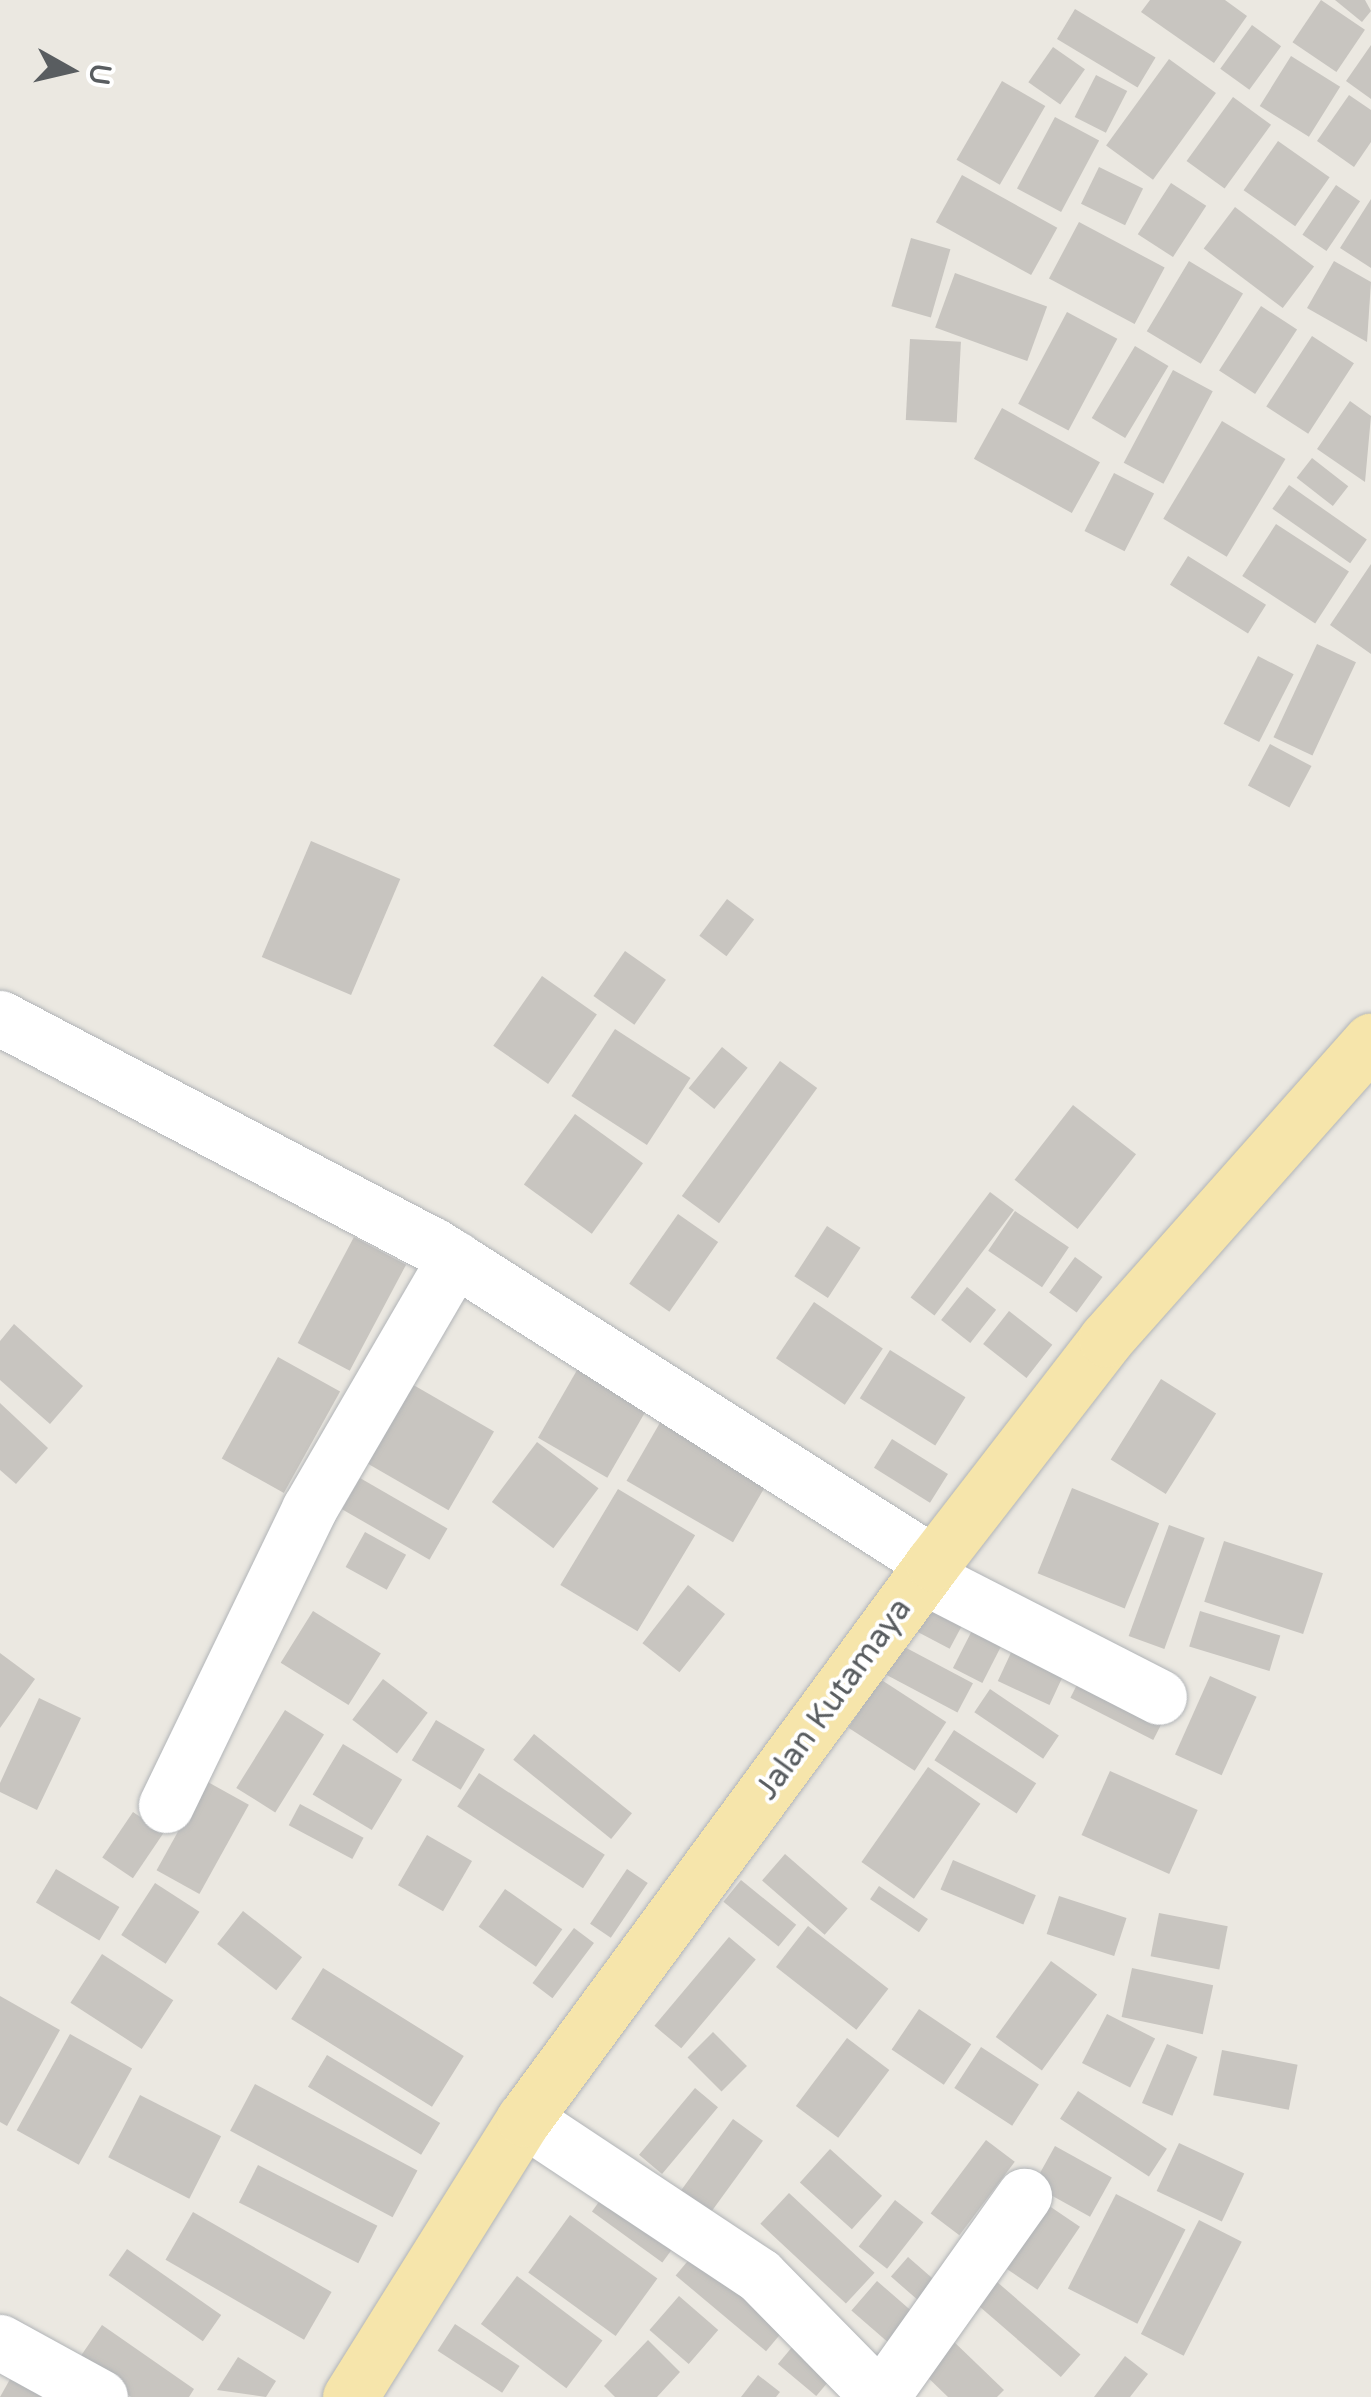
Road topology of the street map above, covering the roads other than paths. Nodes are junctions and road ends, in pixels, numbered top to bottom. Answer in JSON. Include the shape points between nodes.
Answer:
{"nodes":[{"id":1,"x":0,"y":1018,"type":"edge"},
{"id":2,"x":1371,"y":1041,"type":"edge"},
{"id":3,"x":455,"y":1258,"type":"junction"},
{"id":4,"x":928,"y":1570,"type":"junction"},
{"id":5,"x":1158,"y":1697,"type":"dead end"},
{"id":6,"x":166,"y":1806,"type":"dead end"},
{"id":7,"x":524,"y":2119,"type":"junction"},
{"id":8,"x":1024,"y":2196,"type":"dead end"},
{"id":9,"x":0,"y":2342,"type":"edge"},
{"id":10,"x":100,"y":2397,"type":"edge"},
{"id":11,"x":350,"y":2397,"type":"edge"},
{"id":12,"x":880,"y":2397,"type":"edge"}],
"edges":[{"from":1,"to":3,"type":"street"},
{"from":2,"to":4,"type":"main road","name":"Jalan Kutamaya","via":[[1106,1338]]},
{"from":3,"to":4,"type":"street"},
{"from":3,"to":6,"type":"street","via":[[308,1509]]},
{"from":4,"to":5,"type":"street"},
{"from":4,"to":7,"type":"main road","name":"Jalan Kutamaya"},
{"from":7,"to":11,"type":"main road","name":"Jalan Kutamaya"},
{"from":7,"to":12,"type":"street","via":[[759,2276]]},
{"from":8,"to":12,"type":"street"},
{"from":9,"to":10,"type":"street"}]}
